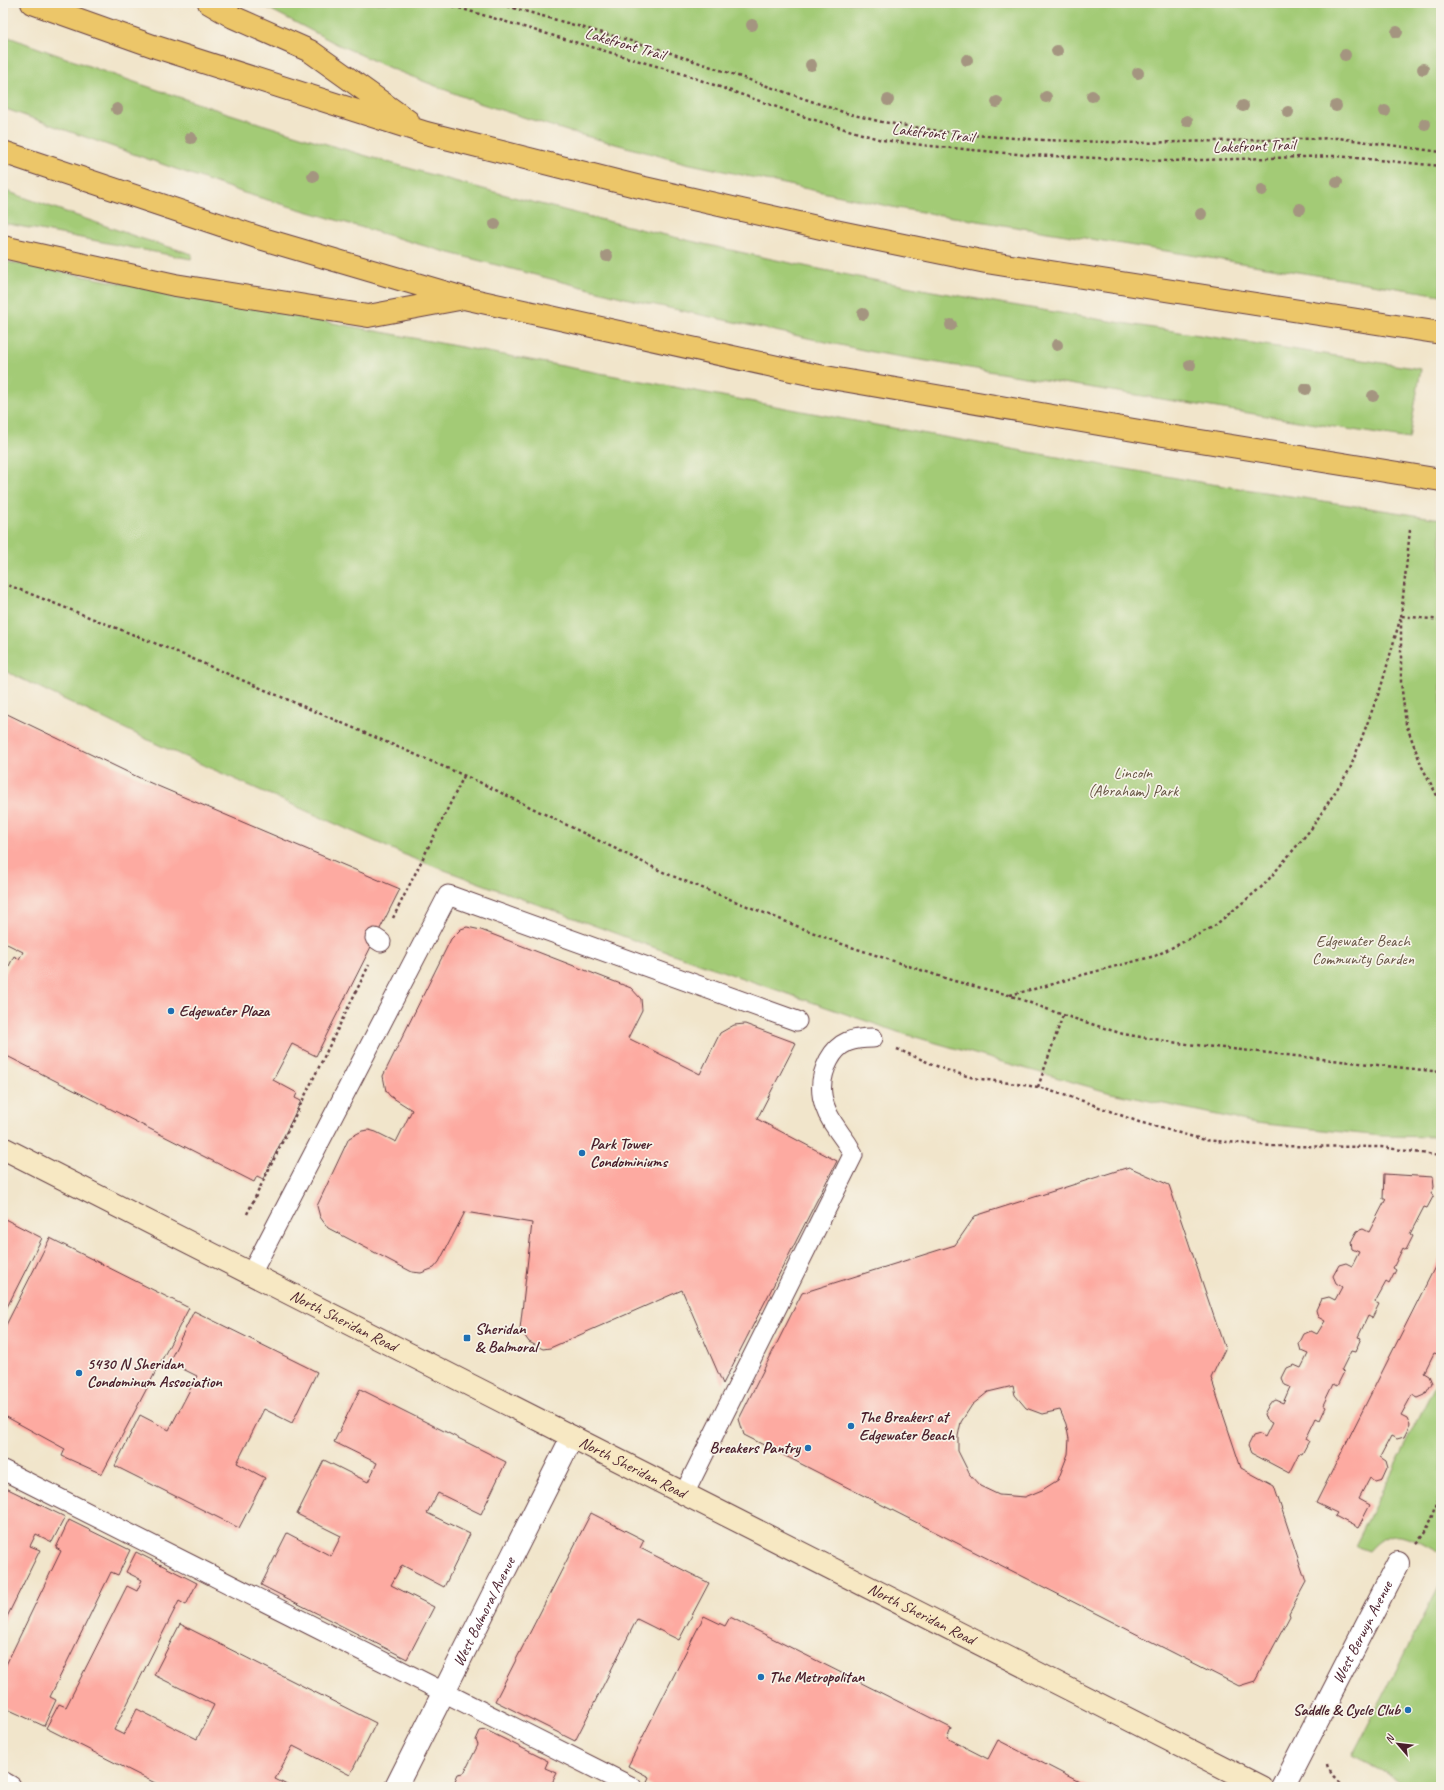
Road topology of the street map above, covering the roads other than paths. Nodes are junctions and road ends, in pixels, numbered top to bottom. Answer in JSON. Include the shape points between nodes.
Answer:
{"nodes":[{"id":1,"x":32,"y":3,"type":"edge"},
{"id":2,"x":209,"y":3,"type":"edge"},
{"id":3,"x":426,"y":133,"type":"junction"},
{"id":4,"x":3,"y":145,"type":"edge"},
{"id":5,"x":3,"y":152,"type":"edge"},
{"id":6,"x":32,"y":162,"type":"junction"},
{"id":7,"x":3,"y":247,"type":"edge"},
{"id":8,"x":464,"y":298,"type":"junction"},
{"id":9,"x":1441,"y":333,"type":"edge"},
{"id":10,"x":1441,"y":480,"type":"edge"},
{"id":11,"x":797,"y":1021,"type":"dead end"},
{"id":12,"x":873,"y":1038,"type":"road end"},
{"id":13,"x":3,"y":1148,"type":"edge"},
{"id":14,"x":251,"y":1274,"type":"junction"},
{"id":15,"x":572,"y":1437,"type":"junction"},
{"id":16,"x":3,"y":1470,"type":"edge"},
{"id":17,"x":684,"y":1494,"type":"junction"},
{"id":18,"x":1398,"y":1563,"type":"road end"},
{"id":19,"x":444,"y":1692,"type":"junction"},
{"id":20,"x":3,"y":1783,"type":"edge"},
{"id":21,"x":10,"y":1787,"type":"edge"},
{"id":22,"x":396,"y":1787,"type":"edge"},
{"id":23,"x":632,"y":1787,"type":"edge"},
{"id":24,"x":1262,"y":1787,"type":"edge"},
{"id":25,"x":1283,"y":1787,"type":"edge"}],
"edges":[{"from":1,"to":3,"type":"highway","via":[[156,48]]},
{"from":2,"to":3,"type":"highway","via":[[233,17],[310,51]]},
{"from":3,"to":9,"type":"highway","via":[[640,187],[986,262]]},
{"from":4,"to":6,"type":"highway"},
{"from":5,"to":6,"type":"highway"},
{"from":6,"to":8,"type":"highway","via":[[263,239]]},
{"from":7,"to":8,"type":"highway","via":[[175,285],[368,316]]},
{"from":8,"to":10,"type":"highway","via":[[814,375]]},
{"from":11,"to":14,"type":"lane","via":[[448,895]]},
{"from":12,"to":17,"type":"lane","via":[[857,1038],[839,1045],[821,1078],[826,1109],[848,1142],[853,1155]]},
{"from":13,"to":14,"type":"main road","name":"North Sheridan Road"},
{"from":14,"to":15,"type":"main road","name":"North Sheridan Road"},
{"from":15,"to":17,"type":"main road","name":"North Sheridan Road"},
{"from":15,"to":19,"type":"street","name":"West Balmoral Avenue"},
{"from":16,"to":19,"type":"lane"},
{"from":17,"to":24,"type":"main road","name":"North Sheridan Road"},
{"from":18,"to":25,"type":"street","name":"West Berwyn Avenue"},
{"from":19,"to":22,"type":"street","name":"West Balmoral Avenue"},
{"from":19,"to":23,"type":"lane"},
{"from":20,"to":21,"type":"street"}]}
